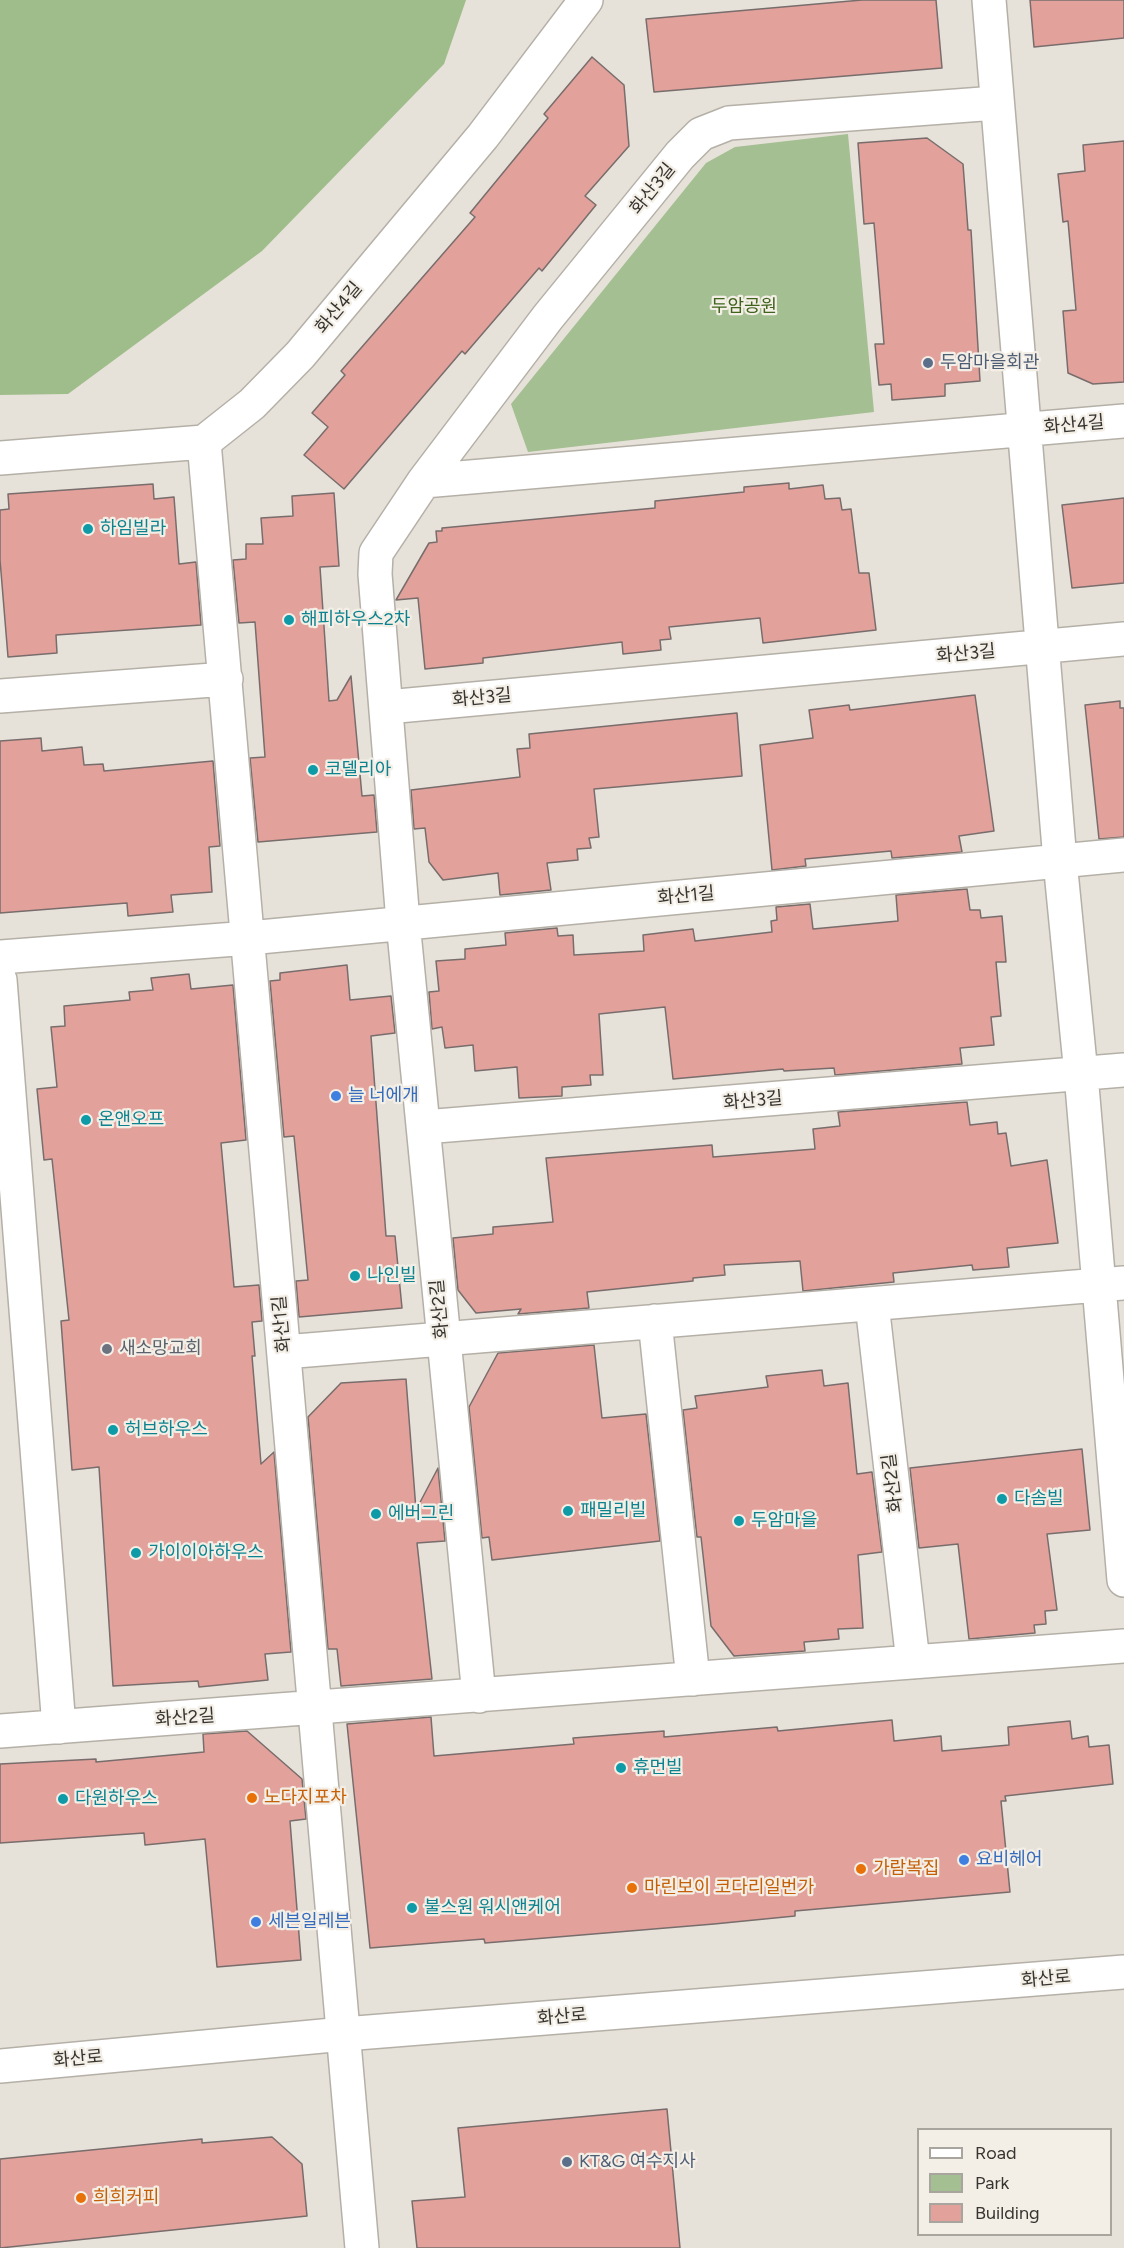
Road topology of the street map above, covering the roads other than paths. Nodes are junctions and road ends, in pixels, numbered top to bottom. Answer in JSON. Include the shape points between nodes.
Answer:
{"nodes":[{"id":1,"x":586,"y":0,"type":"edge"},
{"id":2,"x":989,"y":0,"type":"edge"},
{"id":3,"x":996,"y":103,"type":"junction"},
{"id":4,"x":1124,"y":421,"type":"edge"},
{"id":5,"x":1025,"y":429,"type":"junction"},
{"id":6,"x":204,"y":442,"type":"junction"},
{"id":7,"x":0,"y":458,"type":"edge"},
{"id":8,"x":424,"y":481,"type":"junction"},
{"id":9,"x":1124,"y":639,"type":"edge"},
{"id":10,"x":1043,"y":647,"type":"junction"},
{"id":11,"x":226,"y":679,"type":"junction"},
{"id":12,"x":0,"y":696,"type":"edge"},
{"id":13,"x":387,"y":707,"type":"junction"},
{"id":14,"x":1124,"y":855,"type":"edge"},
{"id":15,"x":1060,"y":861,"type":"junction"},
{"id":16,"x":403,"y":922,"type":"junction"},
{"id":17,"x":249,"y":938,"type":"junction"},
{"id":18,"x":0,"y":957,"type":"edge"},
{"id":19,"x":0,"y":980,"type":"edge"},
{"id":20,"x":1124,"y":1070,"type":"edge"},
{"id":21,"x":1082,"y":1074,"type":"junction"},
{"id":22,"x":424,"y":1127,"type":"junction"},
{"id":23,"x":1111,"y":1284,"type":"edge"},
{"id":24,"x":872,"y":1304,"type":"junction"},
{"id":25,"x":655,"y":1321,"type":"junction"},
{"id":26,"x":442,"y":1340,"type":"junction"},
{"id":27,"x":284,"y":1352,"type":"junction"},
{"id":28,"x":1124,"y":1580,"type":"edge"},
{"id":29,"x":1124,"y":1646,"type":"edge"},
{"id":30,"x":913,"y":1662,"type":"junction"},
{"id":31,"x":693,"y":1679,"type":"junction"},
{"id":32,"x":478,"y":1696,"type":"junction"},
{"id":33,"x":314,"y":1709,"type":"junction"},
{"id":34,"x":59,"y":1727,"type":"junction"},
{"id":35,"x":0,"y":1731,"type":"edge"},
{"id":36,"x":1124,"y":1972,"type":"edge"},
{"id":37,"x":344,"y":2034,"type":"junction"},
{"id":38,"x":0,"y":2066,"type":"edge"},
{"id":39,"x":362,"y":2248,"type":"edge"}],
"edges":[{"from":1,"to":6,"type":"street","name":"화산4길","via":[[483,136],[300,355],[252,404]]},
{"from":2,"to":3,"type":"street"},
{"from":3,"to":5,"type":"street"},
{"from":3,"to":8,"type":"street","name":"화산3길","via":[[729,123],[701,134],[548,317]]},
{"from":4,"to":5,"type":"street","name":"화산4길"},
{"from":5,"to":8,"type":"street"},
{"from":5,"to":10,"type":"street"},
{"from":6,"to":7,"type":"street"},
{"from":6,"to":11,"type":"street"},
{"from":8,"to":13,"type":"street","name":"화산3길","via":[[376,553]]},
{"from":9,"to":10,"type":"street"},
{"from":10,"to":13,"type":"street","name":"화산3길"},
{"from":10,"to":15,"type":"street"},
{"from":11,"to":12,"type":"street"},
{"from":11,"to":17,"type":"street"},
{"from":13,"to":16,"type":"street","name":"화산3길"},
{"from":14,"to":15,"type":"street","name":"화산1길"},
{"from":15,"to":16,"type":"street","name":"화산1길"},
{"from":15,"to":21,"type":"street"},
{"from":16,"to":17,"type":"street","name":"화산1길"},
{"from":16,"to":22,"type":"street","name":"화산2길"},
{"from":17,"to":18,"type":"street","name":"화산1길"},
{"from":17,"to":27,"type":"street","name":"화산1길"},
{"from":19,"to":34,"type":"street"},
{"from":20,"to":21,"type":"street"},
{"from":21,"to":22,"type":"street","name":"화산3길"},
{"from":21,"to":23,"type":"street"},
{"from":22,"to":26,"type":"street","name":"화산2길"},
{"from":23,"to":24,"type":"street"},
{"from":23,"to":28,"type":"street"},
{"from":24,"to":25,"type":"street"},
{"from":24,"to":30,"type":"street","name":"화산2길"},
{"from":25,"to":26,"type":"street"},
{"from":25,"to":31,"type":"street"},
{"from":26,"to":27,"type":"street"},
{"from":26,"to":32,"type":"street","name":"화산2길"},
{"from":27,"to":33,"type":"street","name":"화산1길"},
{"from":29,"to":30,"type":"street","name":"화산2길"},
{"from":30,"to":31,"type":"street","name":"화산2길"},
{"from":31,"to":32,"type":"street","name":"화산2길"},
{"from":32,"to":33,"type":"street","name":"화산2길"},
{"from":33,"to":34,"type":"street","name":"화산2길"},
{"from":33,"to":37,"type":"street","name":"화산1길"},
{"from":34,"to":35,"type":"street","name":"화산2길"},
{"from":36,"to":37,"type":"street","name":"화산로"},
{"from":37,"to":38,"type":"street","name":"화산로"},
{"from":37,"to":39,"type":"street","name":"화산1길"}]}
